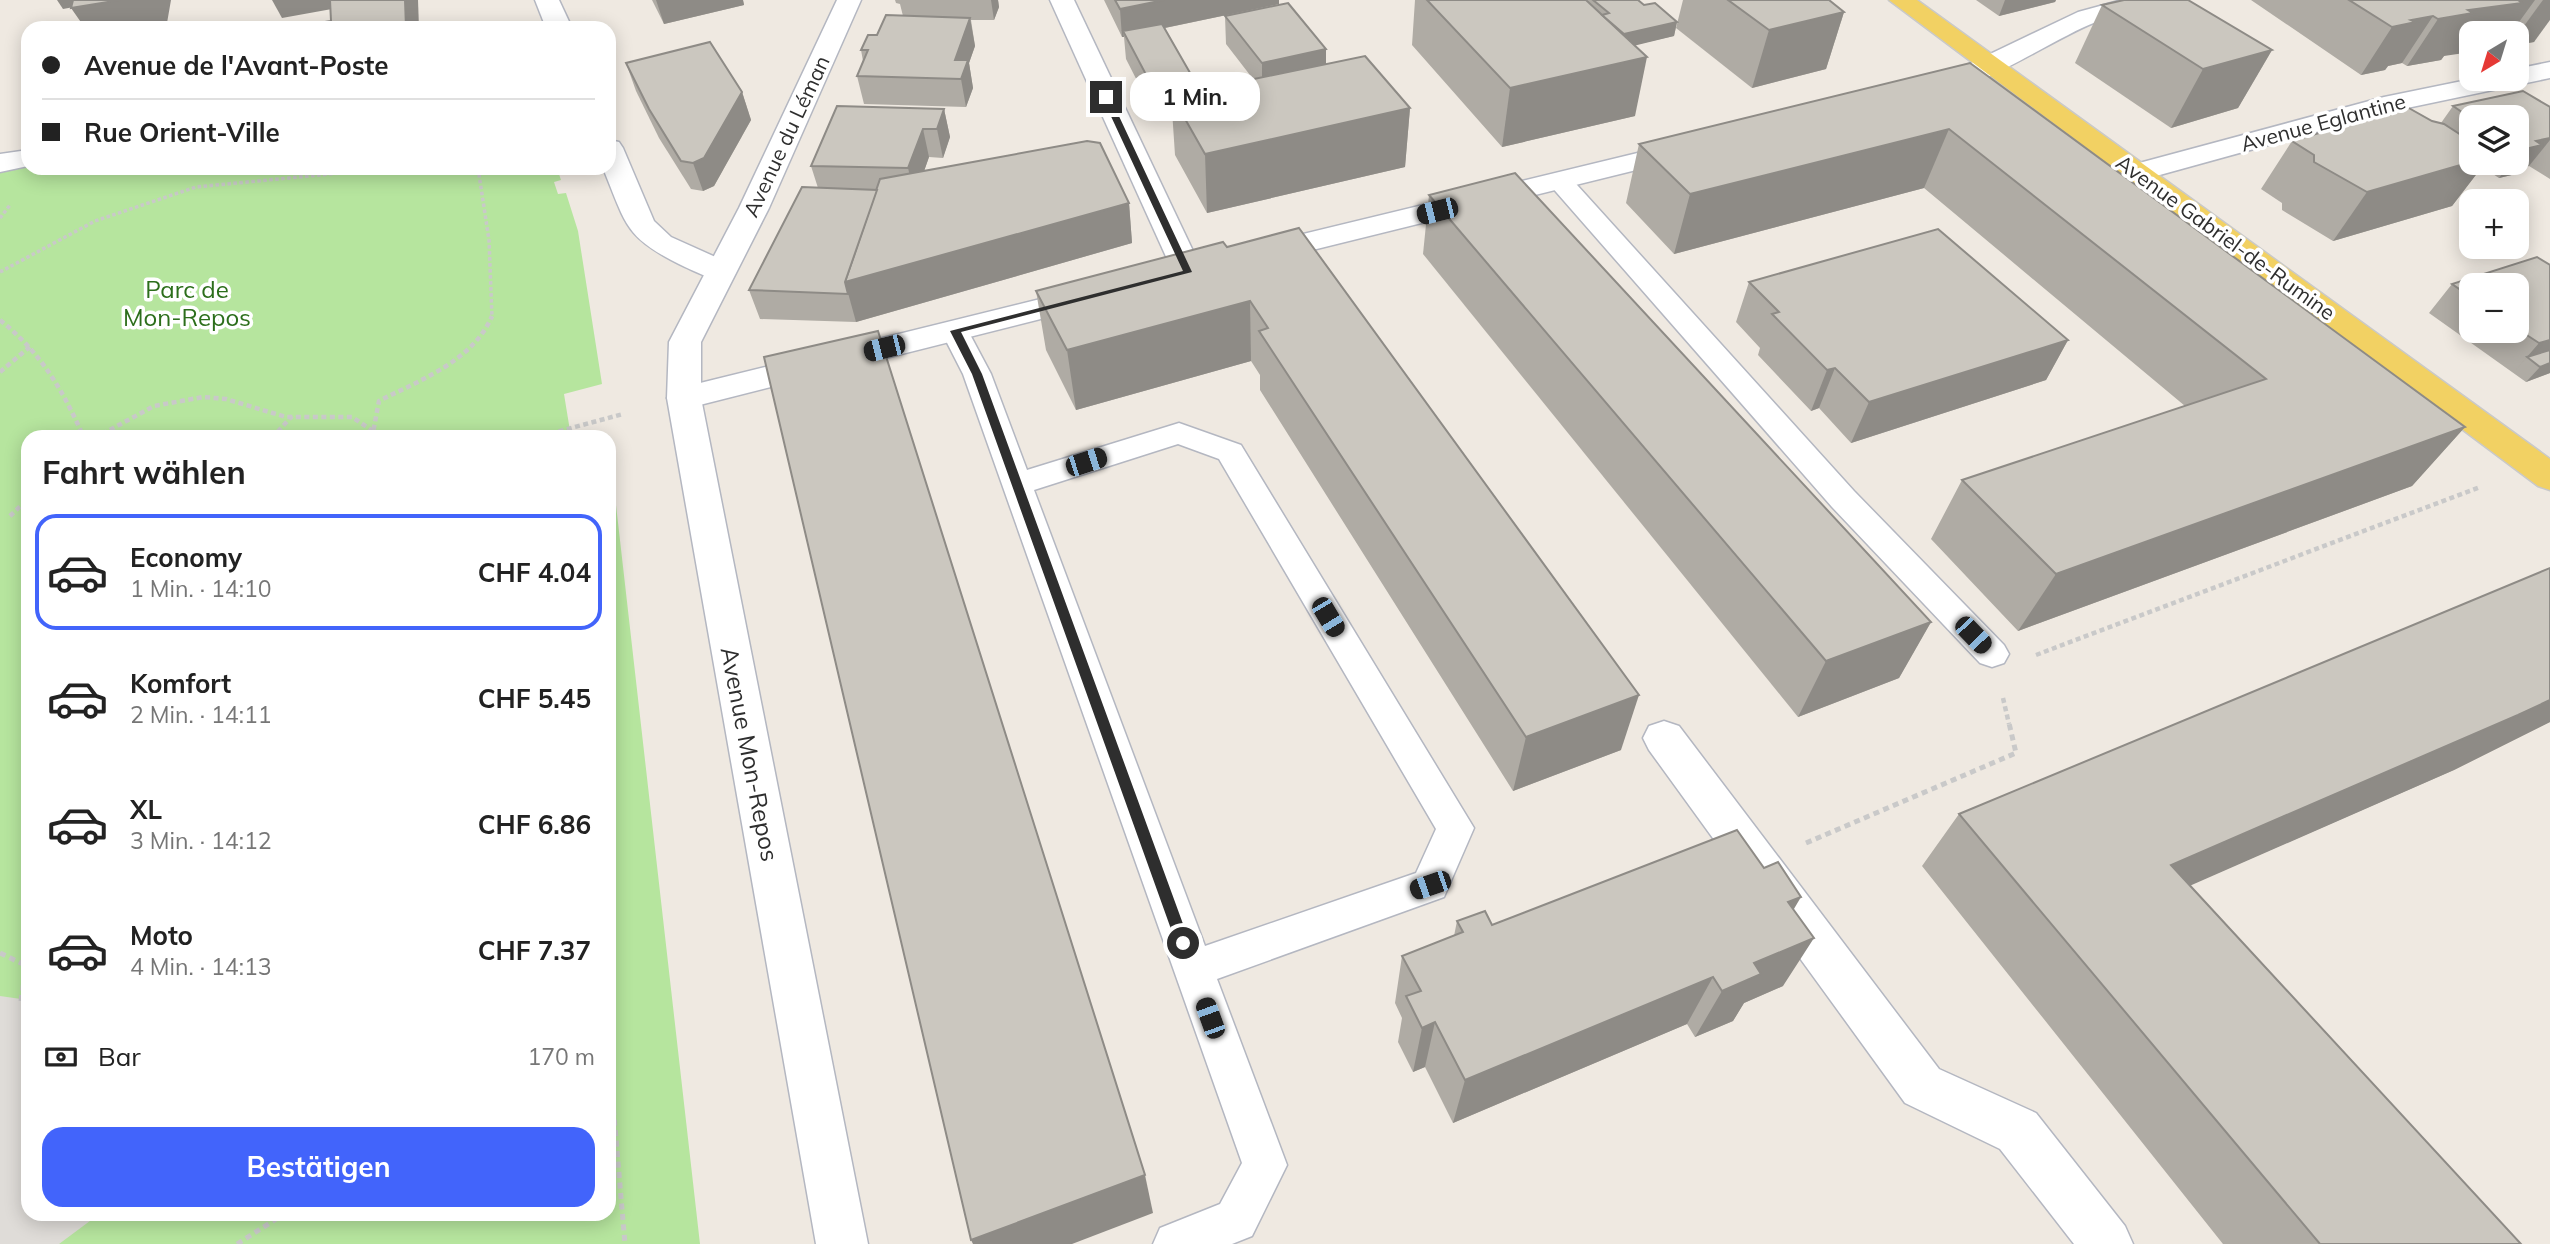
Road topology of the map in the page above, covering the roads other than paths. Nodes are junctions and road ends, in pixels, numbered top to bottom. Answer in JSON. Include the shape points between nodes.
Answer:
{"nodes":[{"id":1,"x":547,"y":0,"type":"edge"},
{"id":2,"x":849,"y":0,"type":"edge"},
{"id":3,"x":1062,"y":0,"type":"edge"},
{"id":4,"x":1900,"y":0,"type":"edge"},
{"id":5,"x":2143,"y":1,"type":"edge"},
{"id":6,"x":556,"y":21,"type":"edge"},
{"id":7,"x":1988,"y":64,"type":"junction"},
{"id":8,"x":2550,"y":70,"type":"edge"},
{"id":9,"x":2529,"y":74,"type":"edge"},
{"id":10,"x":2459,"y":89,"type":"edge"},
{"id":11,"x":1898,"y":97,"type":"edge"},
{"id":12,"x":1714,"y":142,"type":"edge"},
{"id":13,"x":21,"y":159,"type":"edge"},
{"id":14,"x":0,"y":163,"type":"edge"},
{"id":15,"x":616,"y":165,"type":"edge"},
{"id":16,"x":2138,"y":172,"type":"junction"},
{"id":17,"x":1559,"y":180,"type":"junction"},
{"id":18,"x":720,"y":271,"type":"junction"},
{"id":19,"x":1123,"y":289,"type":"edge"},
{"id":20,"x":955,"y":331,"type":"junction"},
{"id":21,"x":684,"y":398,"type":"junction"},
{"id":22,"x":2550,"y":477,"type":"edge"},
{"id":23,"x":1017,"y":484,"type":"junction"},
{"id":24,"x":1992,"y":654,"type":"road end"},
{"id":25,"x":1664,"y":738,"type":"dead end"},
{"id":26,"x":1192,"y":968,"type":"junction"},
{"id":27,"x":842,"y":1244,"type":"edge"},
{"id":28,"x":1176,"y":1244,"type":"edge"},
{"id":29,"x":2107,"y":1244,"type":"edge"}],
"edges":[{"from":1,"to":6,"type":"street"},
{"from":2,"to":18,"type":"street","name":"Avenue du Léman","via":[[754,208]]},
{"from":3,"to":17,"type":"street","via":[[1198,270]]},
{"from":4,"to":7,"type":"main road","name":"Avenue Gabriel-de-Rumine"},
{"from":5,"to":7,"type":"street","via":[[2087,18]]},
{"from":7,"to":11,"type":"street","via":[[1951,83]]},
{"from":7,"to":16,"type":"main road","name":"Avenue Gabriel-de-Rumine"},
{"from":8,"to":9,"type":"street"},
{"from":10,"to":16,"type":"street","name":"Avenue Eglantine","via":[[2384,105]]},
{"from":12,"to":17,"type":"street"},
{"from":13,"to":14,"type":"street"},
{"from":15,"to":18,"type":"street","via":[[641,225],[660,243]]},
{"from":16,"to":22,"type":"main road","name":"Avenue Gabriel-de-Rumine"},
{"from":17,"to":24,"type":"lane","via":[[1843,499]]},
{"from":18,"to":21,"type":"street","name":"Avenue Mon-Repos","via":[[684,342]]},
{"from":19,"to":20,"type":"street"},
{"from":20,"to":21,"type":"street"},
{"from":20,"to":23,"type":"lane","via":[[977,374]]},
{"from":21,"to":27,"type":"street","name":"Avenue Mon-Repos"},
{"from":23,"to":26,"type":"lane"},
{"from":23,"to":26,"type":"lane","via":[[1179,433],[1230,452],[1455,828],[1430,885]]},
{"from":25,"to":29,"type":"street","via":[[1922,1086],[2018,1130]]},
{"from":26,"to":28,"type":"lane","via":[[1265,1165],[1236,1220]]}]}
